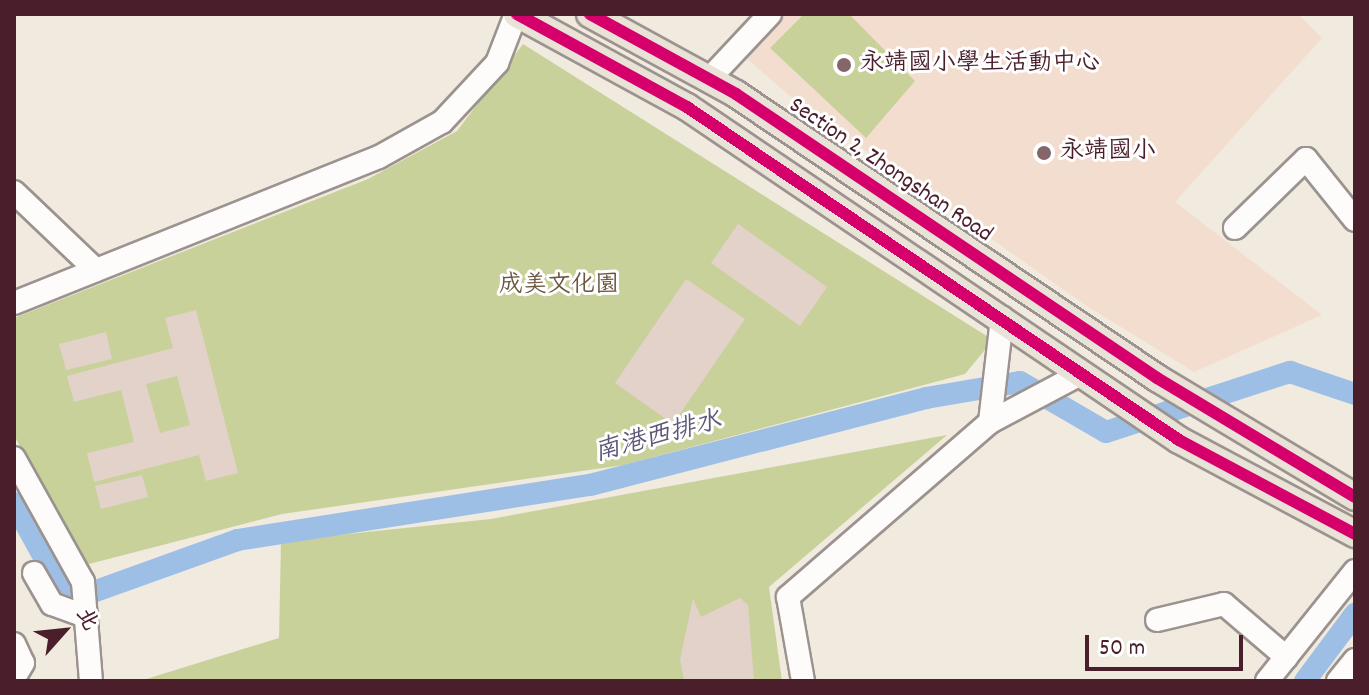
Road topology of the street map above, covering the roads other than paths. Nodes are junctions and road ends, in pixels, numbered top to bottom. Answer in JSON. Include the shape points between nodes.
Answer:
{"nodes":[{"id":1,"x":517,"y":14,"type":"edge"},
{"id":2,"x":590,"y":14,"type":"edge"},
{"id":3,"x":770,"y":14,"type":"edge"},
{"id":4,"x":709,"y":79,"type":"junction"},
{"id":5,"x":14,"y":192,"type":"edge"},
{"id":6,"x":1355,"y":220,"type":"edge"},
{"id":7,"x":1235,"y":228,"type":"dead end"},
{"id":8,"x":96,"y":270,"type":"junction"},
{"id":9,"x":14,"y":303,"type":"edge"},
{"id":10,"x":1002,"y":318,"type":"junction"},
{"id":11,"x":1082,"y":373,"type":"junction"},
{"id":12,"x":990,"y":422,"type":"junction"},
{"id":13,"x":14,"y":458,"type":"edge"},
{"id":14,"x":1355,"y":497,"type":"edge"},
{"id":15,"x":1355,"y":534,"type":"edge"},
{"id":16,"x":1355,"y":571,"type":"edge"},
{"id":17,"x":34,"y":573,"type":"dead end"},
{"id":18,"x":85,"y":616,"type":"junction"},
{"id":19,"x":1157,"y":620,"type":"dead end"},
{"id":20,"x":14,"y":644,"type":"edge"},
{"id":21,"x":1286,"y":657,"type":"junction"},
{"id":22,"x":1355,"y":660,"type":"edge"},
{"id":23,"x":14,"y":678,"type":"edge"},
{"id":24,"x":91,"y":681,"type":"edge"},
{"id":25,"x":803,"y":681,"type":"edge"},
{"id":26,"x":1267,"y":681,"type":"edge"},
{"id":27,"x":1338,"y":681,"type":"edge"}],
"edges":[{"from":1,"to":8,"type":"street","via":[[497,63],[442,122],[379,157]]},
{"from":1,"to":10,"type":"main road","via":[[687,107]]},
{"from":2,"to":4,"type":"main road","name":"Section 2, Zhongshan Road"},
{"from":3,"to":4,"type":"street"},
{"from":4,"to":14,"type":"main road","name":"Section 2, Zhongshan Road","via":[[1157,378]]},
{"from":5,"to":8,"type":"street"},
{"from":6,"to":7,"type":"street","via":[[1306,159]]},
{"from":8,"to":9,"type":"street"},
{"from":10,"to":11,"type":"main road"},
{"from":10,"to":12,"type":"street"},
{"from":11,"to":12,"type":"street"},
{"from":11,"to":15,"type":"main road","via":[[1179,440]]},
{"from":12,"to":25,"type":"street","via":[[788,597]]},
{"from":13,"to":18,"type":"street","via":[[83,582]]},
{"from":16,"to":21,"type":"street"},
{"from":17,"to":18,"type":"street","via":[[52,604]]},
{"from":18,"to":24,"type":"street"},
{"from":19,"to":21,"type":"street","via":[[1224,604]]},
{"from":20,"to":23,"type":"street","via":[[23,663]]},
{"from":21,"to":26,"type":"street"},
{"from":22,"to":27,"type":"street"}]}
